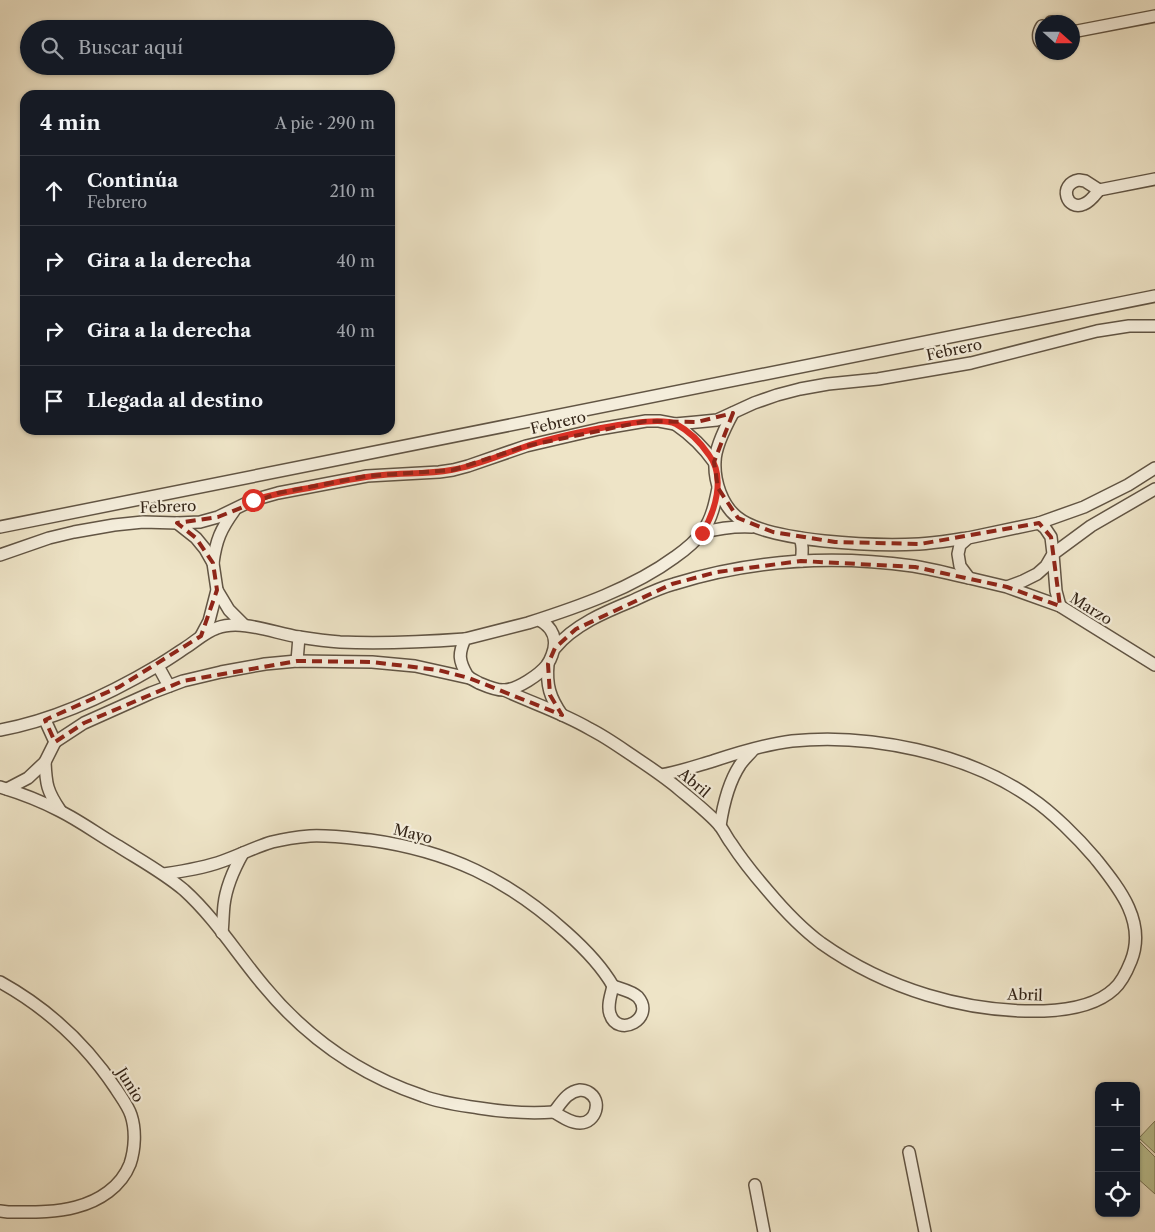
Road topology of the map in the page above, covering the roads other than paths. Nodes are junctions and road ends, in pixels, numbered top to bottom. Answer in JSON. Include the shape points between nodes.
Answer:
{"nodes":[{"id":1,"x":1155,"y":16,"type":"edge"},
{"id":2,"x":1080,"y":30,"type":"edge"},
{"id":3,"x":1155,"y":179,"type":"edge"},
{"id":4,"x":1099,"y":190,"type":"dead end"},
{"id":5,"x":1155,"y":296,"type":"edge"},
{"id":6,"x":1155,"y":326,"type":"edge"},
{"id":7,"x":733,"y":413,"type":"junction"},
{"id":8,"x":675,"y":424,"type":"junction"},
{"id":9,"x":714,"y":462,"type":"junction"},
{"id":10,"x":1155,"y":468,"type":"edge"},
{"id":11,"x":718,"y":488,"type":"junction"},
{"id":12,"x":1155,"y":489,"type":"edge"},
{"id":13,"x":235,"y":509,"type":"junction"},
{"id":14,"x":177,"y":523,"type":"junction"},
{"id":15,"x":1039,"y":523,"type":"junction"},
{"id":16,"x":0,"y":527,"type":"edge"},
{"id":17,"x":756,"y":527,"type":"junction"},
{"id":18,"x":702,"y":533,"type":"junction"},
{"id":19,"x":800,"y":538,"type":"junction"},
{"id":20,"x":968,"y":538,"type":"junction"},
{"id":21,"x":1053,"y":554,"type":"junction"},
{"id":22,"x":0,"y":555,"type":"edge"},
{"id":23,"x":801,"y":561,"type":"junction"},
{"id":24,"x":213,"y":563,"type":"junction"},
{"id":25,"x":661,"y":567,"type":"junction"},
{"id":26,"x":969,"y":578,"type":"junction"},
{"id":27,"x":672,"y":584,"type":"junction"},
{"id":28,"x":1006,"y":587,"type":"junction"},
{"id":29,"x":217,"y":590,"type":"junction"},
{"id":30,"x":1060,"y":606,"type":"junction"},
{"id":31,"x":539,"y":620,"type":"junction"},
{"id":32,"x":244,"y":625,"type":"junction"},
{"id":33,"x":202,"y":636,"type":"junction"},
{"id":34,"x":299,"y":637,"type":"junction"},
{"id":35,"x":464,"y":639,"type":"junction"},
{"id":36,"x":555,"y":648,"type":"junction"},
{"id":37,"x":297,"y":661,"type":"junction"},
{"id":38,"x":548,"y":664,"type":"junction"},
{"id":39,"x":1155,"y":665,"type":"edge"},
{"id":40,"x":158,"y":666,"type":"junction"},
{"id":41,"x":469,"y":678,"type":"junction"},
{"id":42,"x":169,"y":686,"type":"junction"},
{"id":43,"x":504,"y":690,"type":"junction"},
{"id":44,"x":562,"y":715,"type":"junction"},
{"id":45,"x":45,"y":720,"type":"junction"},
{"id":46,"x":0,"y":730,"type":"edge"},
{"id":47,"x":55,"y":742,"type":"junction"},
{"id":48,"x":753,"y":750,"type":"junction"},
{"id":49,"x":45,"y":762,"type":"junction"},
{"id":50,"x":661,"y":775,"type":"junction"},
{"id":51,"x":4,"y":788,"type":"edge"},
{"id":52,"x":61,"y":812,"type":"junction"},
{"id":53,"x":720,"y":826,"type":"junction"},
{"id":54,"x":243,"y":853,"type":"junction"},
{"id":55,"x":164,"y":874,"type":"junction"},
{"id":56,"x":222,"y":933,"type":"junction"},
{"id":57,"x":0,"y":982,"type":"edge"},
{"id":58,"x":613,"y":986,"type":"dead end"},
{"id":59,"x":554,"y":1112,"type":"dead end"},
{"id":60,"x":909,"y":1152,"type":"dead end"},
{"id":61,"x":755,"y":1185,"type":"dead end"},
{"id":62,"x":0,"y":1211,"type":"edge"},
{"id":63,"x":764,"y":1232,"type":"edge"},
{"id":64,"x":925,"y":1232,"type":"edge"}],
"edges":[{"from":1,"to":2,"type":"street"},
{"from":3,"to":4,"type":"street"},
{"from":5,"to":16,"type":"street"},
{"from":6,"to":7,"type":"street","name":"Febrero","via":[[1097,331],[971,363],[878,380],[800,389]]},
{"from":7,"to":8,"type":"street","name":"Febrero","via":[[717,420]]},
{"from":7,"to":9,"type":"street"},
{"from":8,"to":9,"type":"street","via":[[697,440]]},
{"from":8,"to":13,"type":"street","name":"Febrero","via":[[646,421],[599,428],[526,446],[453,470],[343,481],[266,496]]},
{"from":9,"to":11,"type":"street"},
{"from":10,"to":15,"type":"street","via":[[1084,507]]},
{"from":11,"to":17,"type":"street","via":[[738,518]]},
{"from":11,"to":18,"type":"street","via":[[714,508]]},
{"from":12,"to":21,"type":"street","via":[[1091,526]]},
{"from":13,"to":14,"type":"street","name":"Febrero","via":[[200,522]]},
{"from":13,"to":24,"type":"street","via":[[223,526]]},
{"from":14,"to":22,"type":"street","name":"Febrero","via":[[143,522],[74,532]]},
{"from":14,"to":24,"type":"street","via":[[196,538]]},
{"from":15,"to":20,"type":"street"},
{"from":15,"to":21,"type":"street","via":[[1051,537]]},
{"from":17,"to":18,"type":"street","via":[[733,526]]},
{"from":17,"to":19,"type":"street"},
{"from":18,"to":25,"type":"street"},
{"from":19,"to":20,"type":"street","via":[[920,544]]},
{"from":19,"to":23,"type":"street"},
{"from":20,"to":26,"type":"street","via":[[960,545],[958,554],[960,566]]},
{"from":21,"to":28,"type":"street","via":[[1037,574]]},
{"from":21,"to":30,"type":"street"},
{"from":23,"to":26,"type":"street","name":"Marzo","via":[[887,563]]},
{"from":23,"to":27,"type":"street","name":"Marzo","via":[[717,572]]},
{"from":24,"to":29,"type":"street"},
{"from":25,"to":27,"type":"street"},
{"from":25,"to":31,"type":"street","via":[[583,605]]},
{"from":26,"to":28,"type":"street","name":"Marzo"},
{"from":27,"to":36,"type":"street","name":"Marzo","via":[[609,610],[576,628]]},
{"from":28,"to":30,"type":"street","name":"Marzo"},
{"from":29,"to":32,"type":"street","via":[[229,610]]},
{"from":29,"to":33,"type":"street"},
{"from":30,"to":39,"type":"street","name":"Marzo"},
{"from":31,"to":35,"type":"street"},
{"from":31,"to":36,"type":"street","via":[[547,624],[553,633]]},
{"from":32,"to":33,"type":"street","via":[[217,628]]},
{"from":32,"to":34,"type":"street"},
{"from":33,"to":40,"type":"street"},
{"from":34,"to":35,"type":"street","via":[[339,642],[402,643]]},
{"from":34,"to":37,"type":"street"},
{"from":35,"to":41,"type":"street","via":[[460,649],[461,665]]},
{"from":36,"to":38,"type":"street"},
{"from":37,"to":41,"type":"street","via":[[415,666]]},
{"from":37,"to":42,"type":"street","via":[[220,672]]},
{"from":38,"to":43,"type":"street","via":[[535,676]]},
{"from":38,"to":44,"type":"street","via":[[550,695]]},
{"from":40,"to":42,"type":"street"},
{"from":40,"to":45,"type":"street"},
{"from":41,"to":43,"type":"street"},
{"from":42,"to":47,"type":"street","via":[[84,723]]},
{"from":43,"to":44,"type":"street","name":"Abril"},
{"from":44,"to":50,"type":"street","name":"Abril","via":[[607,739]]},
{"from":45,"to":46,"type":"street"},
{"from":45,"to":47,"type":"street"},
{"from":47,"to":49,"type":"street"},
{"from":48,"to":50,"type":"street","name":"Abril"},
{"from":48,"to":53,"type":"street","via":[[739,766],[730,785]]},
{"from":48,"to":53,"type":"street","name":"Abril","via":[[816,740],[874,742],[925,751],[983,771],[1010,785],[1054,816],[1088,850],[1118,888],[1129,905],[1135,928],[1136,942],[1130,964],[1114,989],[1101,998],[1090,1004],[1057,1011],[980,1008],[903,987],[859,966],[805,929],[766,889]]},
{"from":49,"to":51,"type":"street","via":[[28,778]]},
{"from":49,"to":52,"type":"street","via":[[50,796]]},
{"from":50,"to":53,"type":"street","name":"Abril"},
{"from":51,"to":52,"type":"street"},
{"from":52,"to":55,"type":"street"},
{"from":54,"to":55,"type":"street","name":"Mayo","via":[[205,867]]},
{"from":54,"to":56,"type":"street","via":[[229,884]]},
{"from":54,"to":58,"type":"street","name":"Mayo","via":[[293,838],[333,836],[391,843],[446,858],[493,878],[528,900],[586,951]]},
{"from":55,"to":56,"type":"street","via":[[206,913]]},
{"from":56,"to":59,"type":"street","via":[[290,1015],[340,1056],[365,1071],[388,1083],[443,1102],[514,1113]]},
{"from":57,"to":62,"type":"street","name":"Junio","via":[[46,1012],[104,1071],[131,1114],[134,1139],[133,1155],[127,1170],[109,1192],[76,1207]]},
{"from":60,"to":64,"type":"street"},
{"from":61,"to":63,"type":"street"}]}
